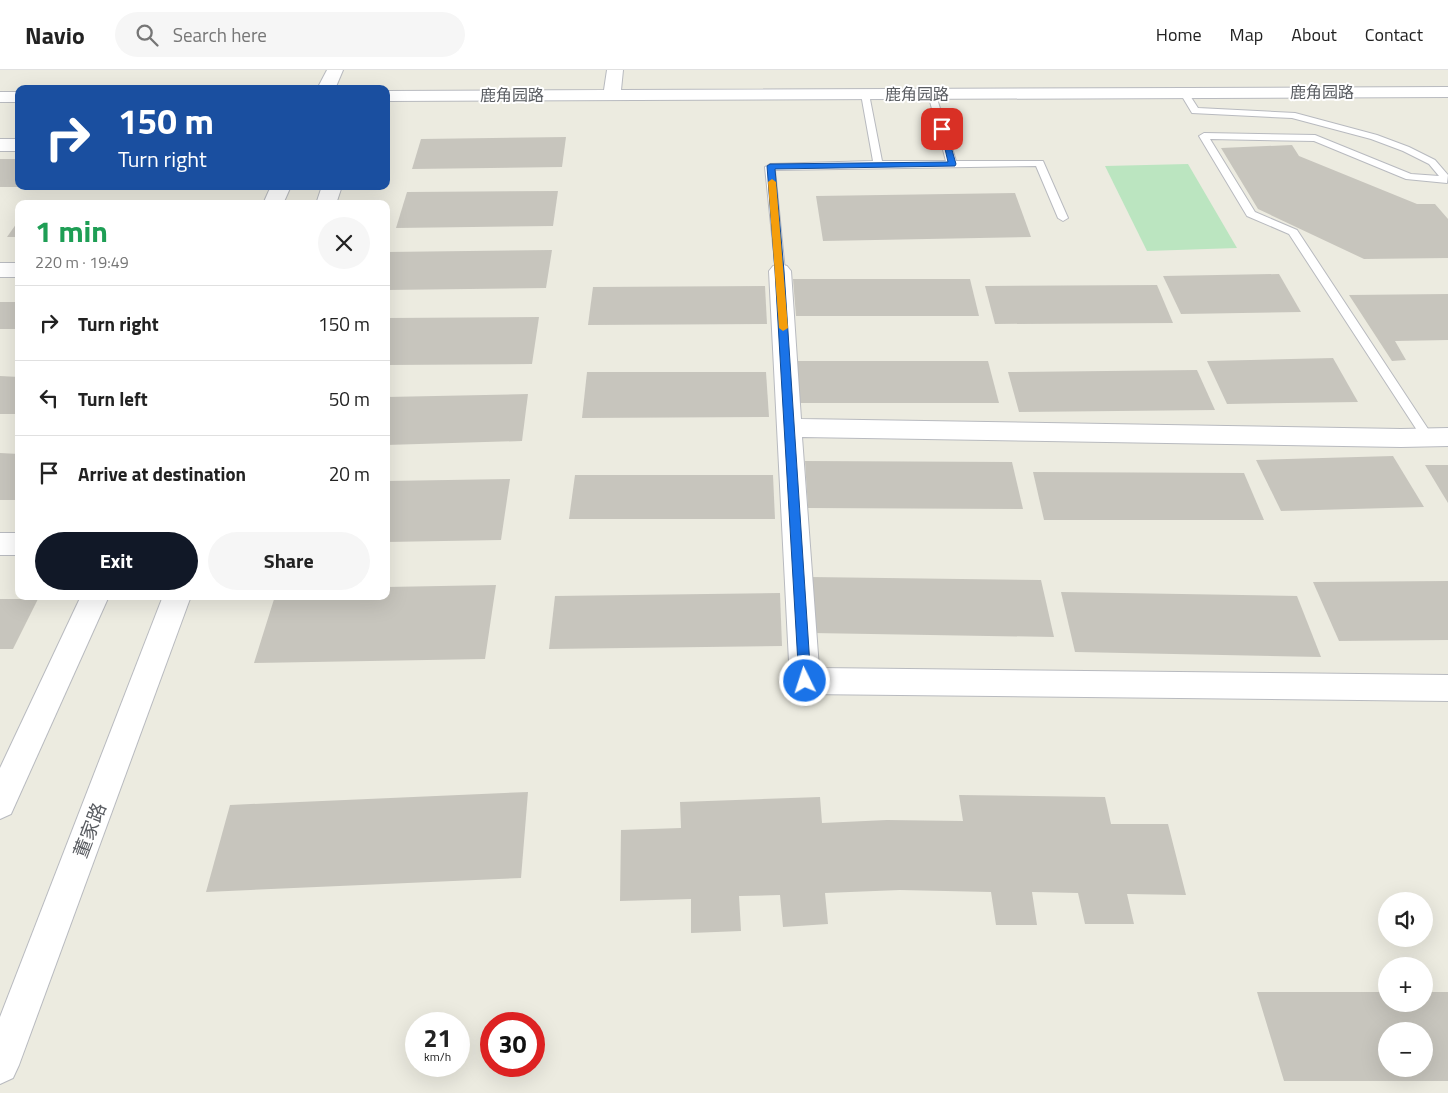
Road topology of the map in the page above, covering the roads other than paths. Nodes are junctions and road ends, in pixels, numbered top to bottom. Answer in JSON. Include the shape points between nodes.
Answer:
{"nodes":[{"id":1,"x":335,"y":70,"type":"edge"},
{"id":2,"x":615,"y":70,"type":"edge"},
{"id":3,"x":1397,"y":77,"type":"dead end"},
{"id":4,"x":328,"y":85,"type":"edge"},
{"id":5,"x":1409,"y":92,"type":"junction"},
{"id":6,"x":1448,"y":92,"type":"edge"},
{"id":7,"x":1184,"y":93,"type":"junction"},
{"id":8,"x":865,"y":94,"type":"junction"},
{"id":9,"x":932,"y":94,"type":"junction"},
{"id":10,"x":612,"y":95,"type":"junction"},
{"id":11,"x":390,"y":96,"type":"edge"},
{"id":12,"x":0,"y":97,"type":"edge"},
{"id":13,"x":15,"y":97,"type":"edge"},
{"id":14,"x":0,"y":144,"type":"edge"},
{"id":15,"x":15,"y":145,"type":"edge"},
{"id":16,"x":878,"y":164,"type":"junction"},
{"id":17,"x":952,"y":164,"type":"junction"},
{"id":18,"x":1448,"y":180,"type":"edge"},
{"id":19,"x":1063,"y":218,"type":"dead end"},
{"id":20,"x":0,"y":270,"type":"edge"},
{"id":21,"x":15,"y":270,"type":"edge"},
{"id":22,"x":780,"y":271,"type":"joint"},
{"id":23,"x":789,"y":428,"type":"junction"},
{"id":24,"x":1438,"y":437,"type":"edge"},
{"id":25,"x":0,"y":544,"type":"edge"},
{"id":26,"x":15,"y":544,"type":"edge"},
{"id":27,"x":92,"y":600,"type":"edge"},
{"id":28,"x":175,"y":600,"type":"edge"},
{"id":29,"x":1448,"y":688,"type":"edge"},
{"id":30,"x":0,"y":803,"type":"edge"},
{"id":31,"x":0,"y":1065,"type":"edge"}],
"edges":[{"from":1,"to":4,"type":"street"},
{"from":2,"to":10,"type":"street"},
{"from":3,"to":5,"type":"street"},
{"from":5,"to":6,"type":"street","name":"鹿角园路"},
{"from":5,"to":7,"type":"street","name":"鹿角园路"},
{"from":7,"to":9,"type":"street","name":"鹿角园路"},
{"from":7,"to":18,"type":"lane","via":[[1195,111],[1292,115],[1374,137],[1432,162]]},
{"from":8,"to":9,"type":"street","name":"鹿角园路"},
{"from":8,"to":10,"type":"street","name":"鹿角园路"},
{"from":8,"to":16,"type":"lane"},
{"from":9,"to":17,"type":"lane"},
{"from":10,"to":11,"type":"street","name":"鹿角园路"},
{"from":12,"to":13,"type":"street"},
{"from":14,"to":15,"type":"street"},
{"from":16,"to":17,"type":"lane"},
{"from":16,"to":22,"type":"lane","via":[[770,166]]},
{"from":17,"to":19,"type":"lane","via":[[1040,163]]},
{"from":18,"to":24,"type":"lane","via":[[1409,177],[1315,138],[1204,136],[1251,214],[1294,232]]},
{"from":20,"to":21,"type":"street"},
{"from":22,"to":23,"type":"street"},
{"from":23,"to":24,"type":"street"},
{"from":23,"to":29,"type":"street","via":[[805,681]]},
{"from":25,"to":26,"type":"street"},
{"from":27,"to":30,"type":"street"},
{"from":28,"to":31,"type":"street","name":"董家路"}]}
